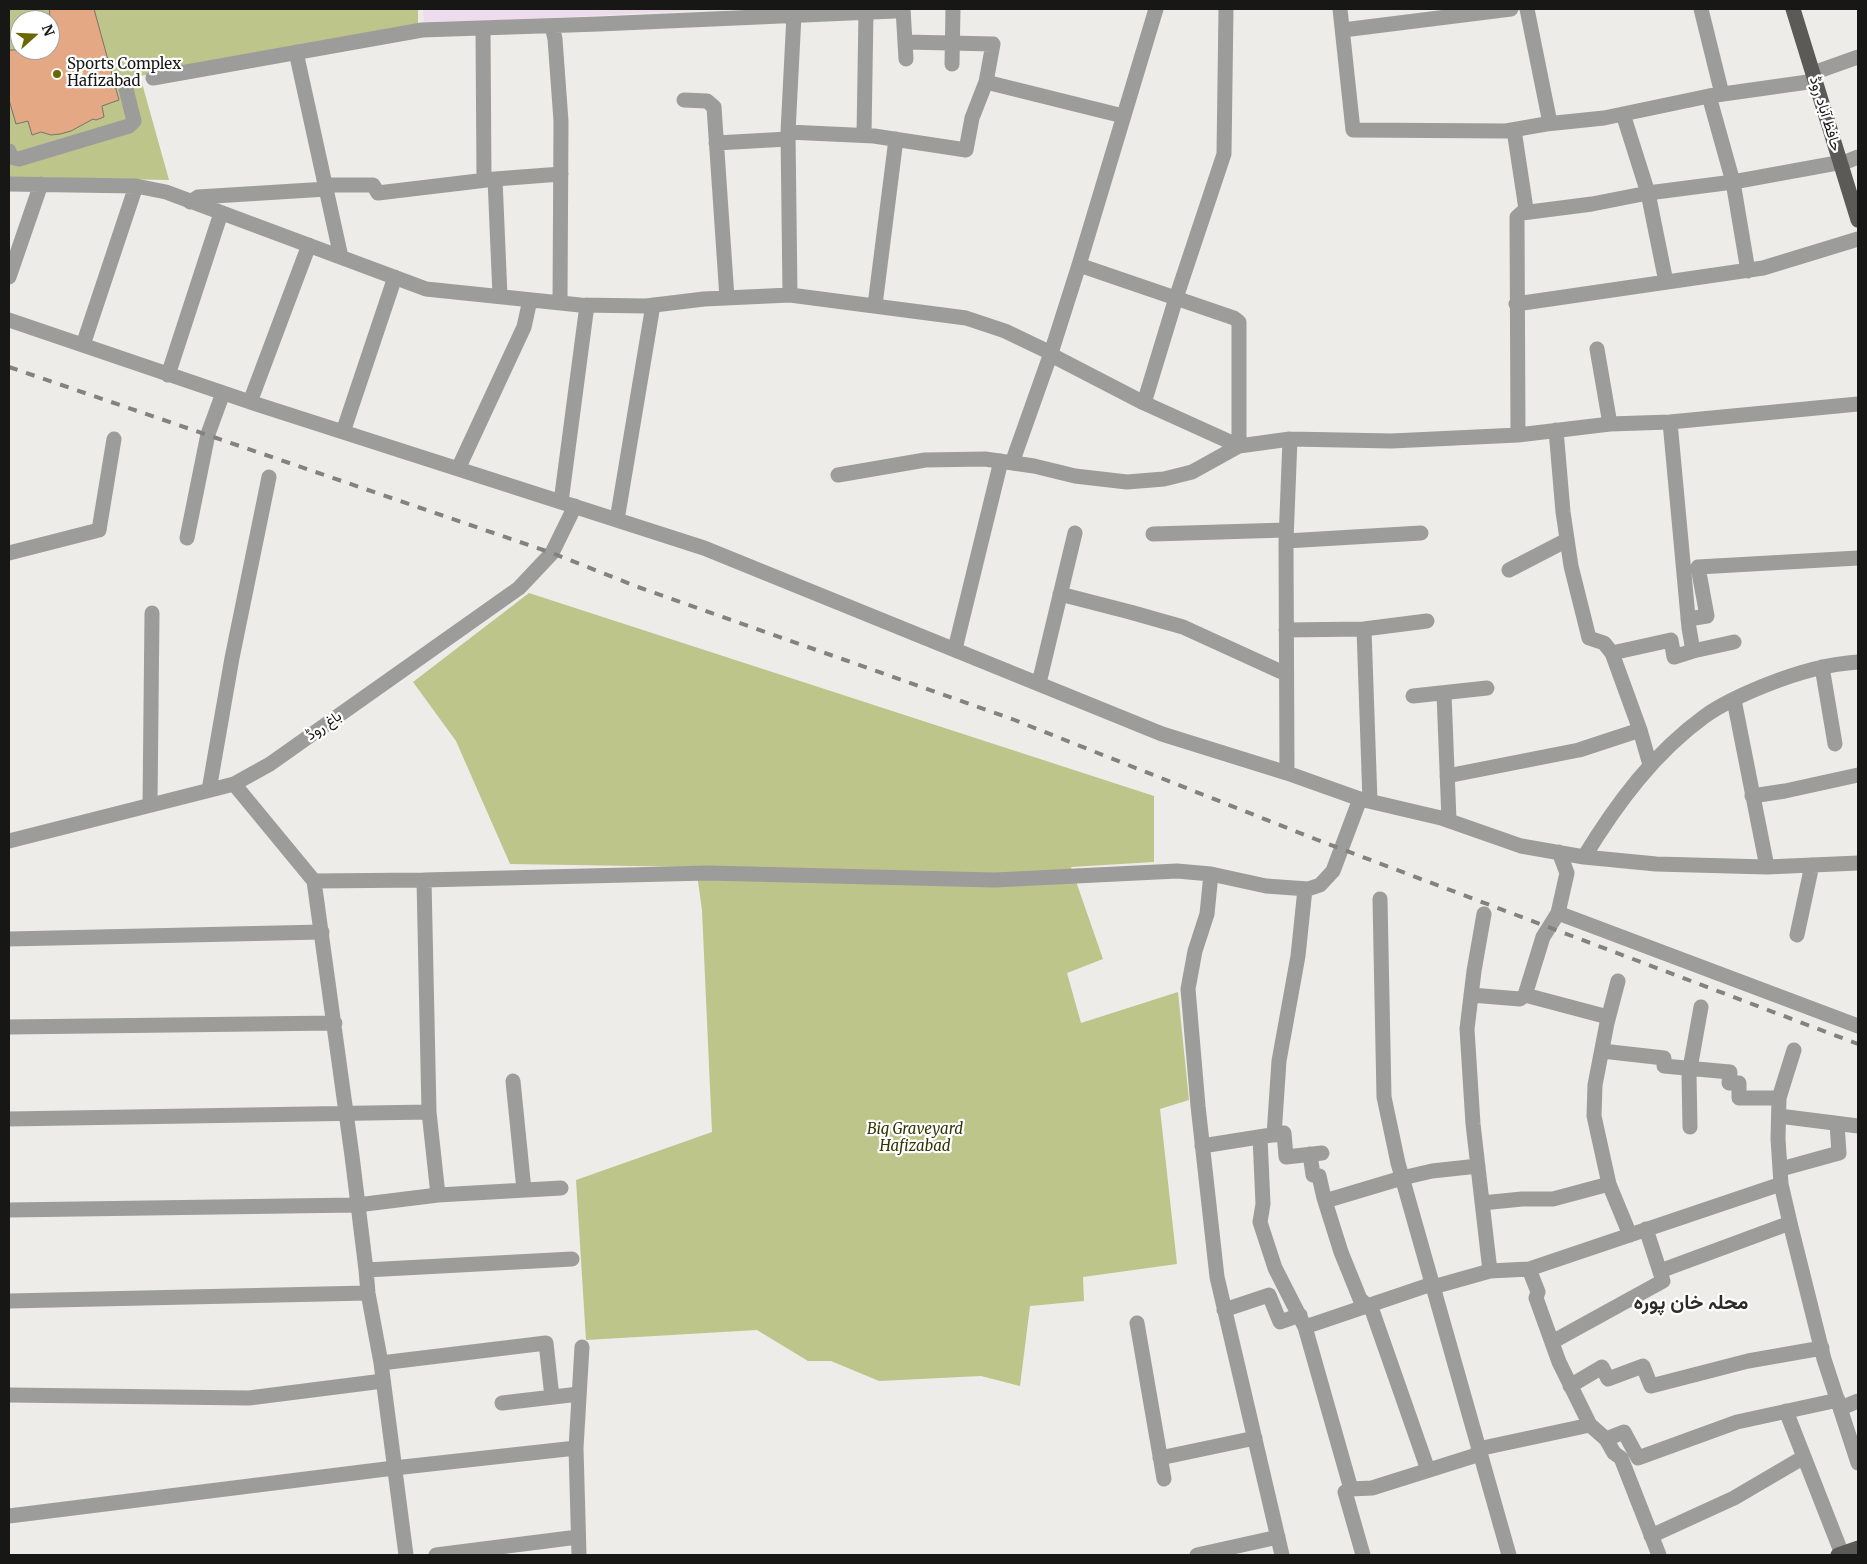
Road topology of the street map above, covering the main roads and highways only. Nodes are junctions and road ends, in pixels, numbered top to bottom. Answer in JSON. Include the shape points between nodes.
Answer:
{"nodes":[{"id":1,"x":1793,"y":9,"type":"edge"},
{"id":2,"x":1858,"y":220,"type":"edge"},
{"id":3,"x":1858,"y":1548,"type":"edge"},
{"id":4,"x":1840,"y":1554,"type":"edge"}],
"edges":[{"from":1,"to":2,"type":"main road","name":"حافظ آباد روڈ"},
{"from":3,"to":4,"type":"main road"}]}
